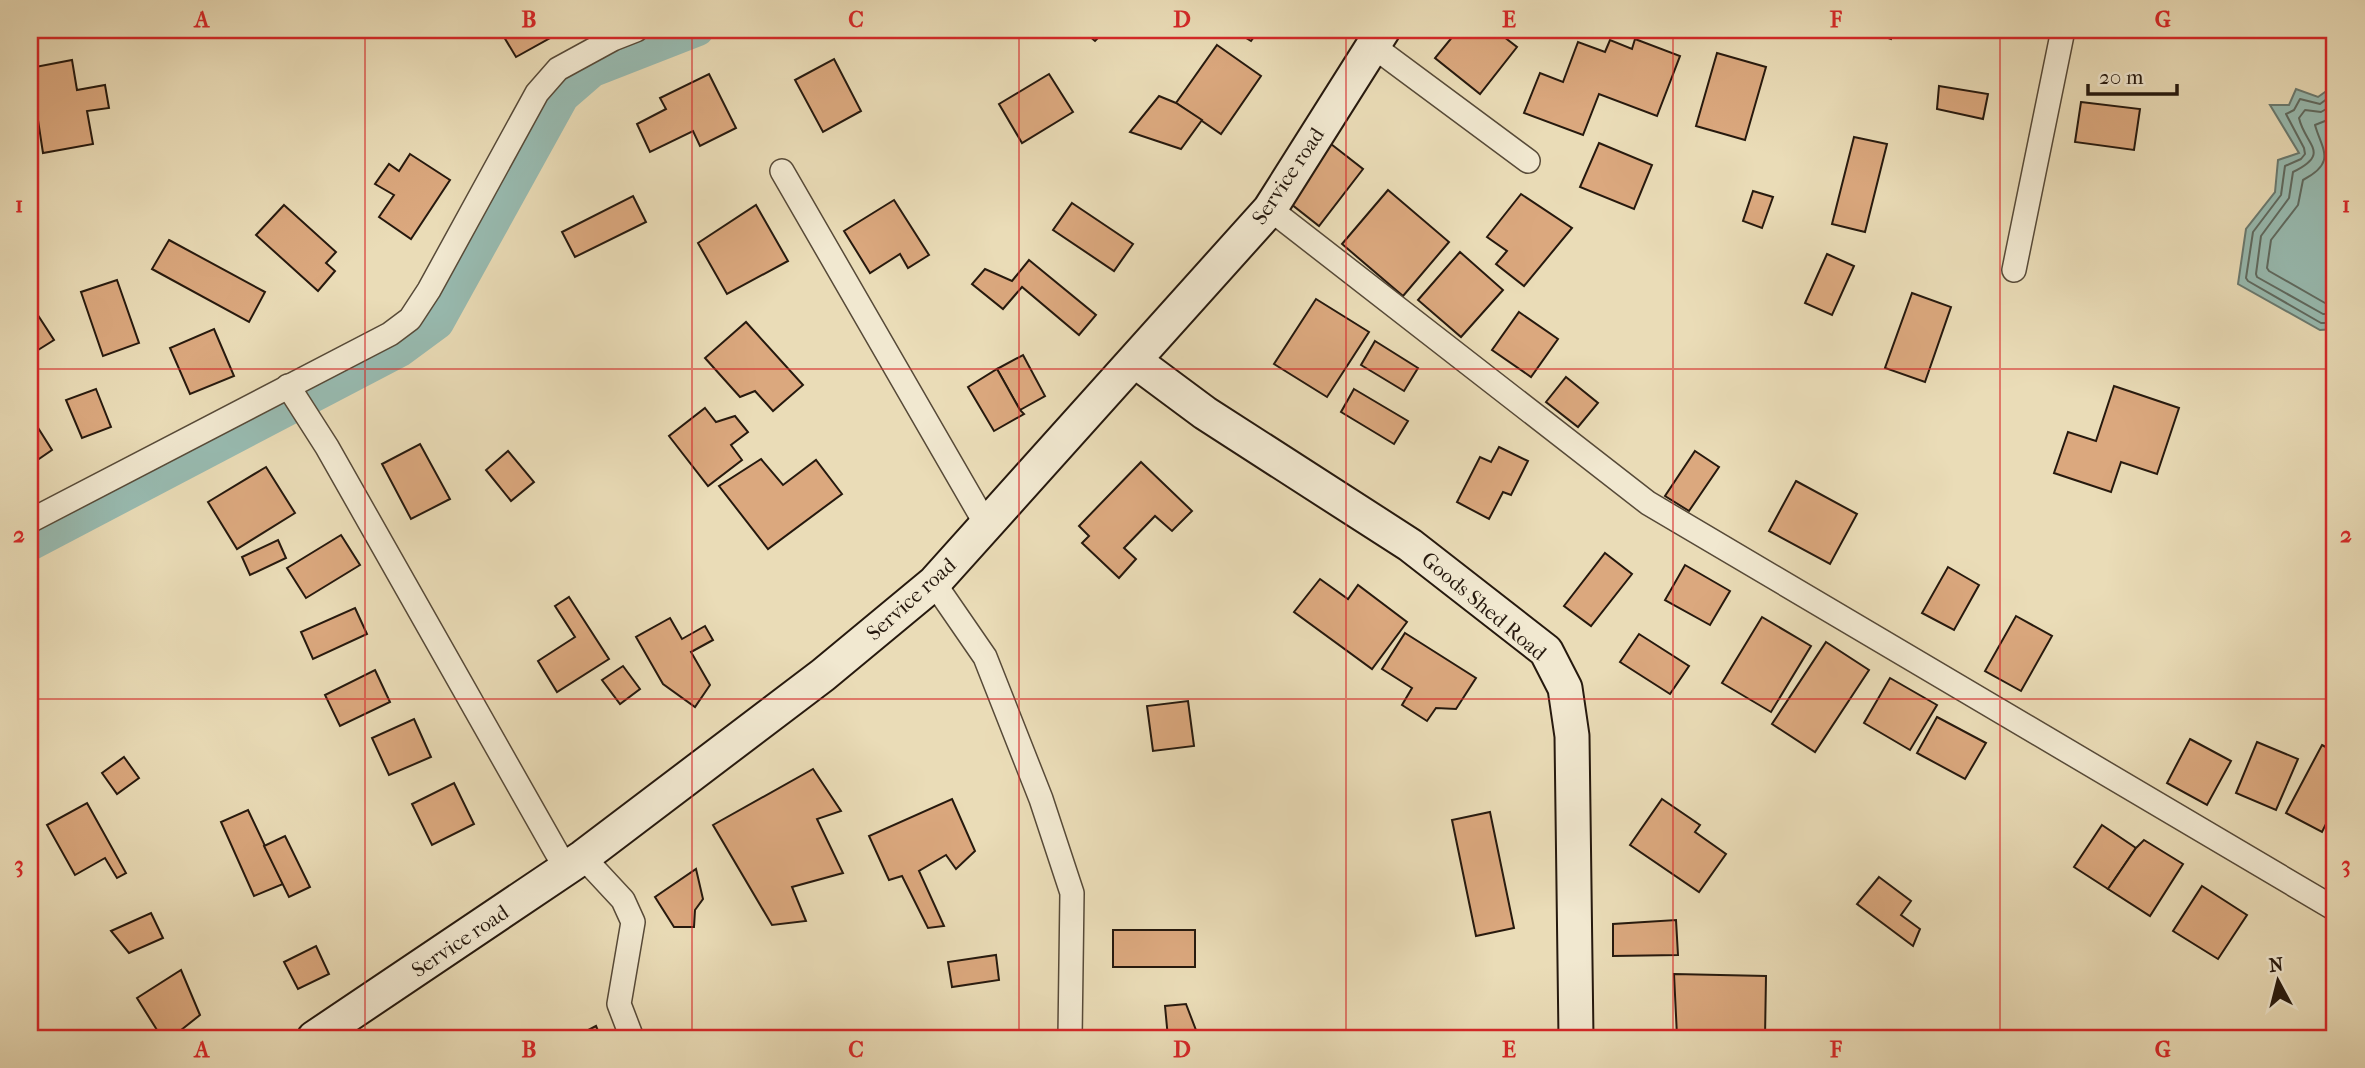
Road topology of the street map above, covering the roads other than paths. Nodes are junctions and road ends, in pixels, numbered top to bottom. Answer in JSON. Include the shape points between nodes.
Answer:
{"nodes":[{"id":1,"x":636,"y":30,"type":"edge"},
{"id":2,"x":2063,"y":30,"type":"edge"},
{"id":3,"x":1378,"y":38,"type":"edge"},
{"id":4,"x":1528,"y":161,"type":"dead end"},
{"id":5,"x":782,"y":171,"type":"dead end"},
{"id":6,"x":1270,"y":209,"type":"junction"},
{"id":7,"x":2014,"y":270,"type":"dead end"},
{"id":8,"x":1135,"y":360,"type":"junction"},
{"id":9,"x":290,"y":389,"type":"junction"},
{"id":10,"x":30,"y":521,"type":"edge"},
{"id":11,"x":987,"y":526,"type":"junction"},
{"id":12,"x":934,"y":583,"type":"junction"},
{"id":13,"x":575,"y":863,"type":"junction"},
{"id":14,"x":2335,"y":909,"type":"edge"},
{"id":15,"x":1580,"y":1035,"type":"edge"},
{"id":16,"x":314,"y":1038,"type":"edge"},
{"id":17,"x":632,"y":1038,"type":"edge"},
{"id":18,"x":1070,"y":1038,"type":"edge"}],
"edges":[{"from":1,"to":9,"type":"street","via":[[558,69],[537,93],[410,319]]},
{"from":2,"to":7,"type":"street"},
{"from":3,"to":4,"type":"street"},
{"from":3,"to":6,"type":"street","name":"Service road"},
{"from":5,"to":11,"type":"street"},
{"from":6,"to":8,"type":"street","name":"Service road"},
{"from":6,"to":14,"type":"street","via":[[1648,503]]},
{"from":8,"to":11,"type":"street","name":"Service road"},
{"from":8,"to":15,"type":"street","name":"Goods Shed Road","via":[[1205,413],[1410,545],[1546,651],[1565,688],[1572,736]]},
{"from":9,"to":10,"type":"street"},
{"from":9,"to":13,"type":"street"},
{"from":11,"to":12,"type":"street","name":"Service road"},
{"from":12,"to":13,"type":"street","name":"Service road","via":[[823,675]]},
{"from":12,"to":18,"type":"street","via":[[985,657],[1072,893]]},
{"from":13,"to":16,"type":"street","name":"Service road"},
{"from":13,"to":17,"type":"street","via":[[623,900],[633,922],[619,1004]]}]}
